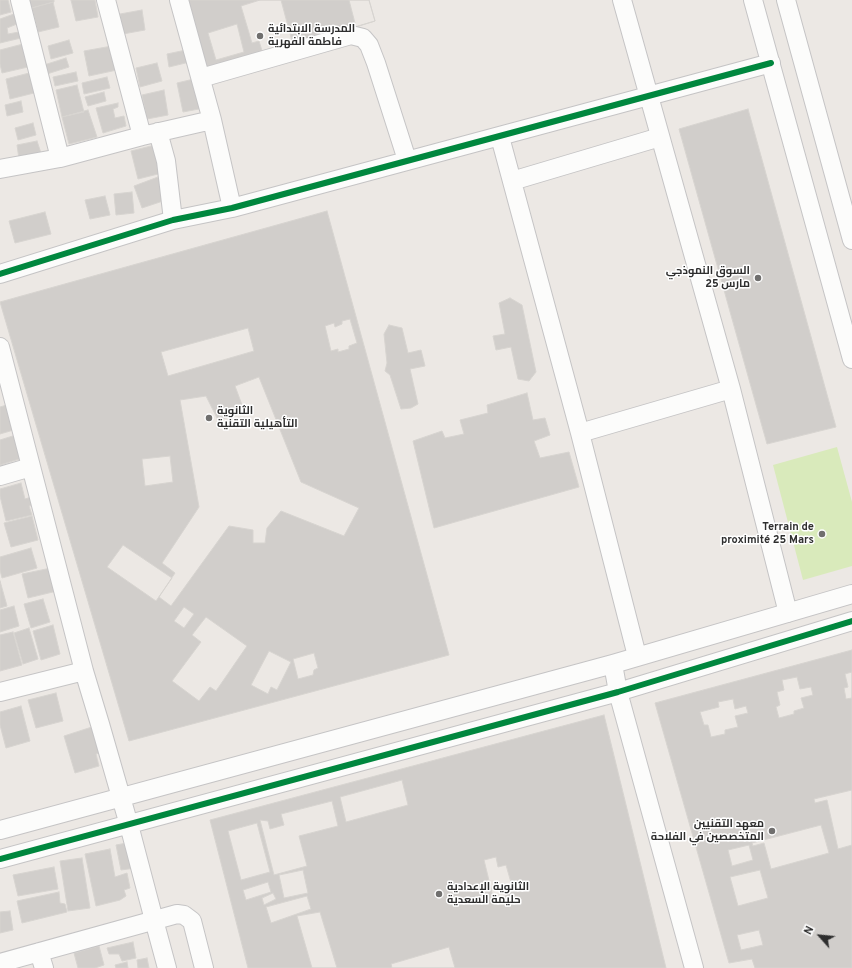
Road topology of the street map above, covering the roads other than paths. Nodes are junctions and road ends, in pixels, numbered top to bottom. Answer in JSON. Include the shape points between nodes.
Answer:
{"nodes":[{"id":1,"x":20,"y":0,"type":"edge"},
{"id":2,"x":106,"y":0,"type":"edge"},
{"id":3,"x":179,"y":0,"type":"edge"},
{"id":4,"x":622,"y":0,"type":"edge"},
{"id":5,"x":754,"y":0,"type":"edge"},
{"id":6,"x":786,"y":0,"type":"edge"},
{"id":7,"x":771,"y":63,"type":"junction"},
{"id":8,"x":201,"y":78,"type":"junction"},
{"id":9,"x":649,"y":96,"type":"junction"},
{"id":10,"x":212,"y":120,"type":"junction"},
{"id":11,"x":150,"y":134,"type":"junction"},
{"id":12,"x":500,"y":137,"type":"junction"},
{"id":13,"x":660,"y":137,"type":"junction"},
{"id":14,"x":60,"y":158,"type":"junction"},
{"id":15,"x":407,"y":160,"type":"junction"},
{"id":16,"x":0,"y":169,"type":"edge"},
{"id":17,"x":512,"y":181,"type":"junction"},
{"id":18,"x":232,"y":208,"type":"junction"},
{"id":19,"x":173,"y":220,"type":"junction"},
{"id":20,"x":852,"y":240,"type":"edge"},
{"id":21,"x":0,"y":274,"type":"edge"},
{"id":22,"x":0,"y":347,"type":"edge"},
{"id":23,"x":852,"y":359,"type":"edge"},
{"id":24,"x":731,"y":389,"type":"junction"},
{"id":25,"x":580,"y":434,"type":"junction"},
{"id":26,"x":31,"y":467,"type":"junction"},
{"id":27,"x":0,"y":476,"type":"edge"},
{"id":28,"x":852,"y":594,"type":"edge"},
{"id":29,"x":788,"y":613,"type":"junction"},
{"id":30,"x":852,"y":621,"type":"edge"},
{"id":31,"x":637,"y":656,"type":"junction"},
{"id":32,"x":613,"y":664,"type":"junction"},
{"id":33,"x":84,"y":671,"type":"junction"},
{"id":34,"x":0,"y":692,"type":"edge"},
{"id":35,"x":618,"y":692,"type":"junction"},
{"id":36,"x":121,"y":797,"type":"junction"},
{"id":37,"x":129,"y":824,"type":"junction"},
{"id":38,"x":0,"y":830,"type":"edge"},
{"id":39,"x":0,"y":859,"type":"edge"},
{"id":40,"x":154,"y":920,"type":"junction"},
{"id":41,"x":41,"y":960,"type":"edge"},
{"id":42,"x":0,"y":963,"type":"edge"},
{"id":43,"x":167,"y":968,"type":"edge"},
{"id":44,"x":204,"y":968,"type":"edge"},
{"id":45,"x":694,"y":968,"type":"edge"}],
"edges":[{"from":1,"to":14,"type":"street"},
{"from":2,"to":11,"type":"street"},
{"from":3,"to":8,"type":"street"},
{"from":4,"to":9,"type":"street"},
{"from":5,"to":7,"type":"street"},
{"from":6,"to":20,"type":"street"},
{"from":7,"to":9,"type":"street"},
{"from":7,"to":23,"type":"street"},
{"from":8,"to":10,"type":"street"},
{"from":8,"to":15,"type":"street","via":[[351,36],[363,38],[369,45],[376,63]]},
{"from":9,"to":12,"type":"street"},
{"from":9,"to":13,"type":"street"},
{"from":10,"to":11,"type":"street"},
{"from":10,"to":18,"type":"street"},
{"from":11,"to":14,"type":"street"},
{"from":11,"to":19,"type":"street","via":[[166,161]]},
{"from":12,"to":15,"type":"street"},
{"from":12,"to":17,"type":"street"},
{"from":13,"to":17,"type":"street"},
{"from":13,"to":24,"type":"street"},
{"from":14,"to":16,"type":"street"},
{"from":15,"to":18,"type":"street"},
{"from":17,"to":25,"type":"street"},
{"from":18,"to":19,"type":"street"},
{"from":19,"to":21,"type":"street"},
{"from":22,"to":26,"type":"street"},
{"from":24,"to":25,"type":"street"},
{"from":24,"to":29,"type":"street"},
{"from":25,"to":31,"type":"street"},
{"from":26,"to":27,"type":"street"},
{"from":26,"to":33,"type":"street"},
{"from":28,"to":29,"type":"street"},
{"from":29,"to":31,"type":"street"},
{"from":30,"to":35,"type":"street"},
{"from":31,"to":32,"type":"street"},
{"from":32,"to":35,"type":"street"},
{"from":32,"to":36,"type":"street"},
{"from":33,"to":34,"type":"street"},
{"from":33,"to":36,"type":"street"},
{"from":35,"to":37,"type":"street"},
{"from":35,"to":45,"type":"street"},
{"from":36,"to":37,"type":"street"},
{"from":36,"to":38,"type":"street"},
{"from":37,"to":39,"type":"street"},
{"from":37,"to":40,"type":"street"},
{"from":40,"to":41,"type":"street"},
{"from":40,"to":43,"type":"street"},
{"from":40,"to":44,"type":"street","via":[[177,914],[184,915],[192,921]]},
{"from":41,"to":42,"type":"street"}]}
